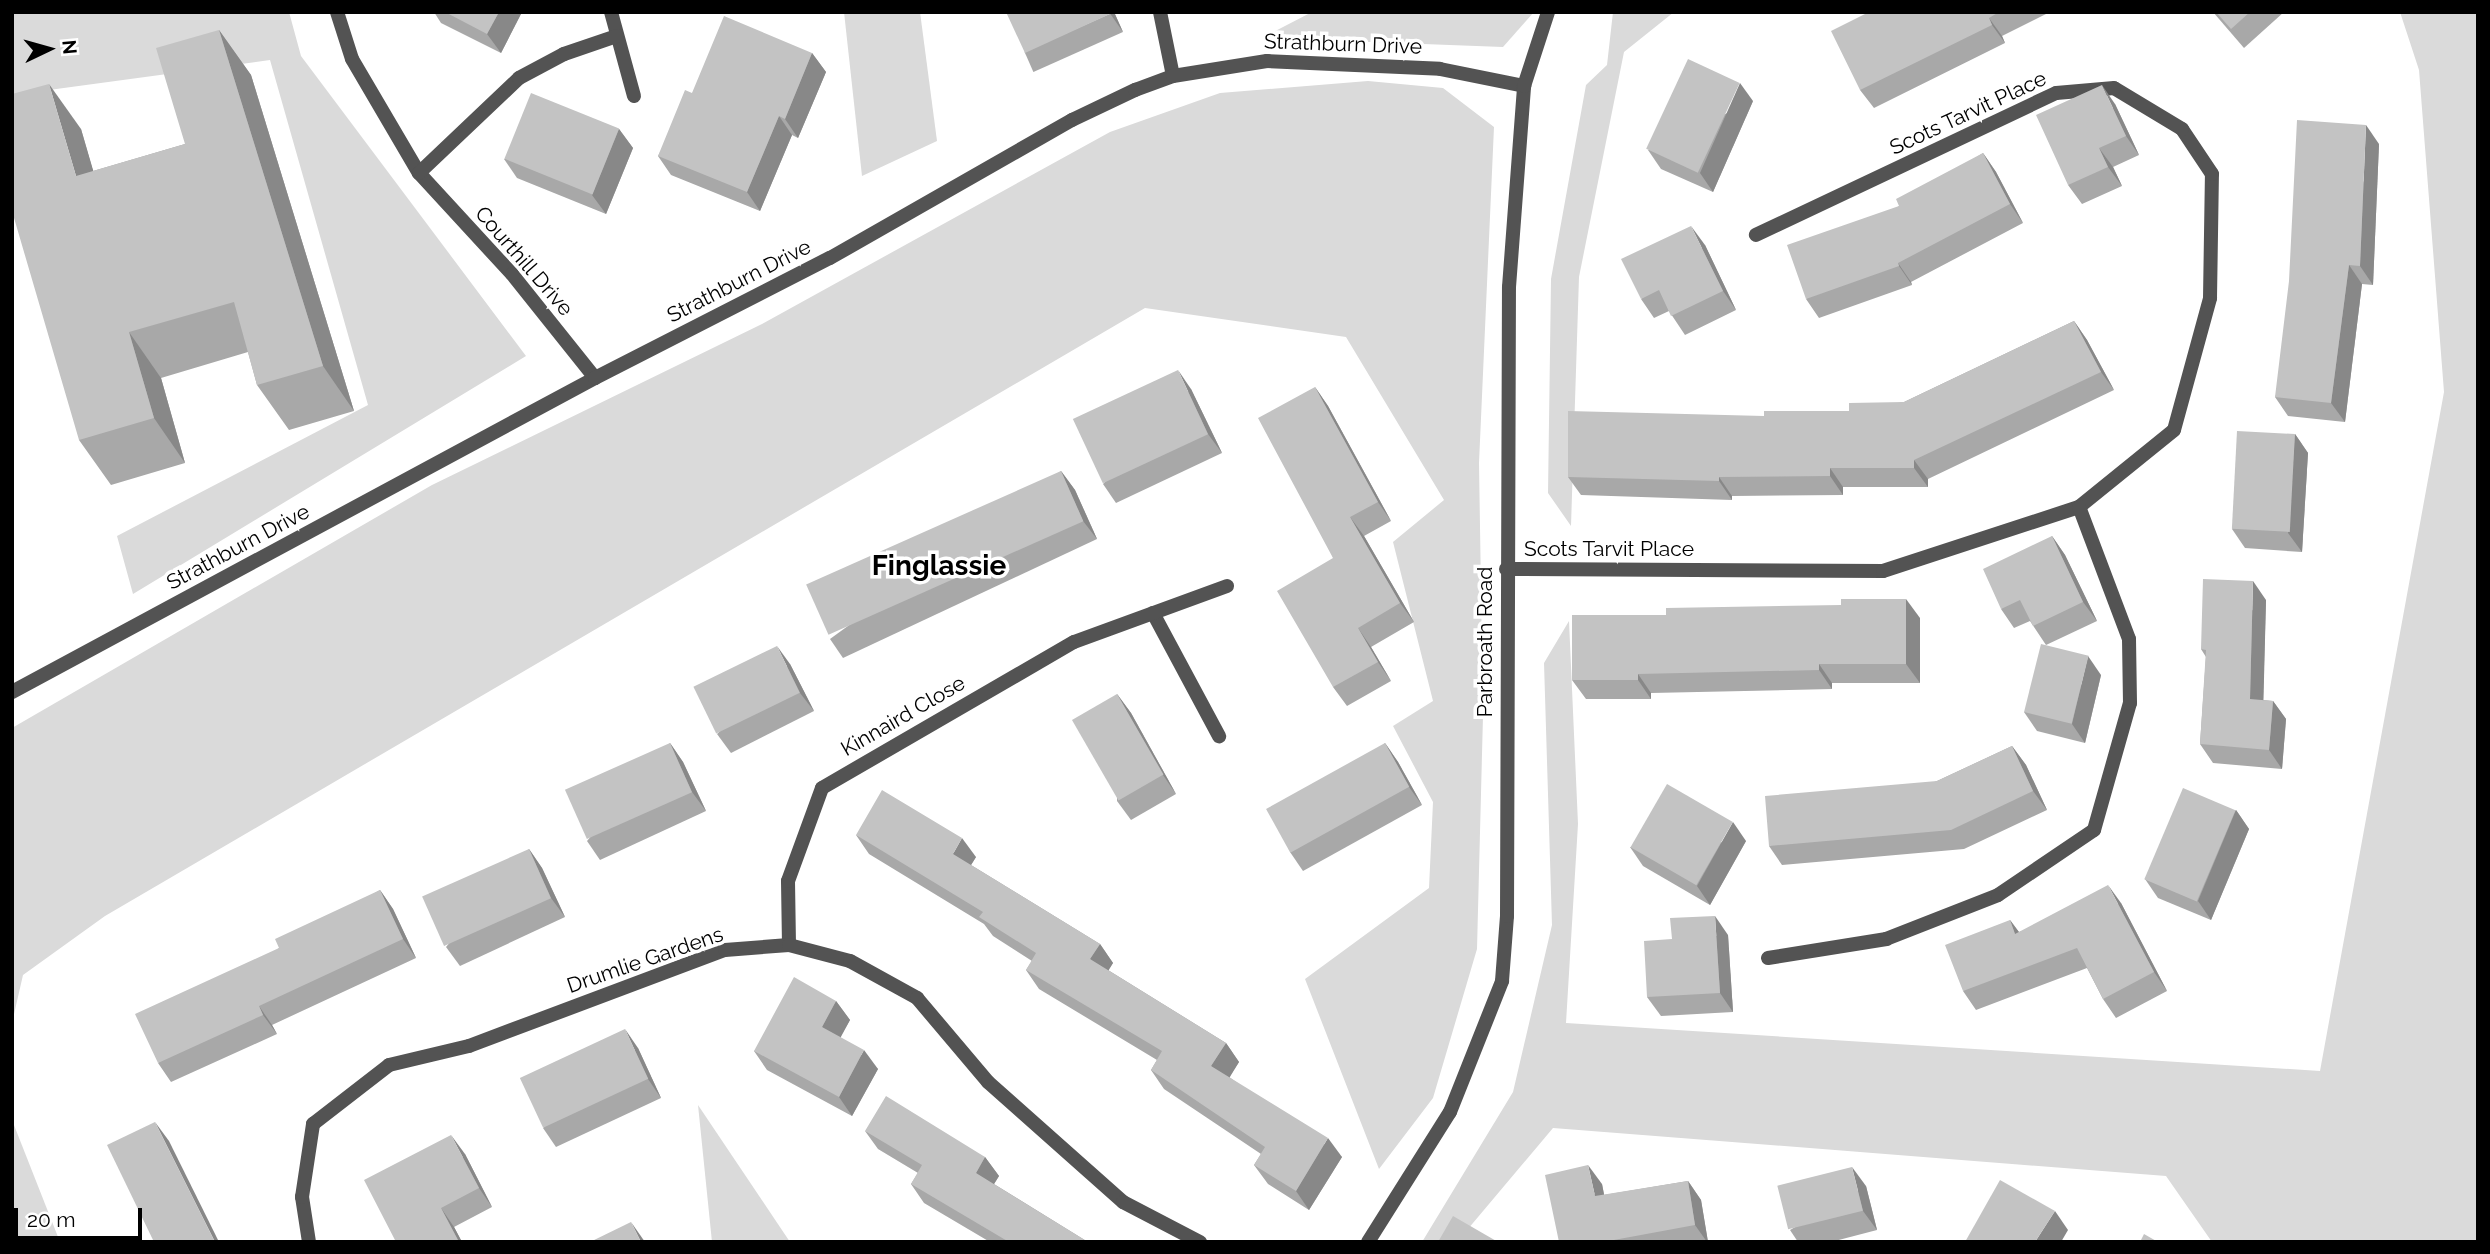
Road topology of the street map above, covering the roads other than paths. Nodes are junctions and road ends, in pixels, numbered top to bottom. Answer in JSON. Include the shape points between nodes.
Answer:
{"nodes":[{"id":1,"x":337,"y":12,"type":"edge"},
{"id":2,"x":611,"y":12,"type":"edge"},
{"id":3,"x":1160,"y":12,"type":"edge"},
{"id":4,"x":1548,"y":12,"type":"edge"},
{"id":5,"x":617,"y":36,"type":"junction"},
{"id":6,"x":1173,"y":76,"type":"junction"},
{"id":7,"x":1524,"y":86,"type":"junction"},
{"id":8,"x":634,"y":96,"type":"dead end"},
{"id":9,"x":419,"y":173,"type":"junction"},
{"id":10,"x":1756,"y":235,"type":"dead end"},
{"id":11,"x":595,"y":378,"type":"junction"},
{"id":12,"x":2079,"y":507,"type":"junction"},
{"id":13,"x":1506,"y":569,"type":"junction"},
{"id":14,"x":1227,"y":586,"type":"dead end"},
{"id":15,"x":1153,"y":613,"type":"junction"},
{"id":16,"x":12,"y":692,"type":"edge"},
{"id":17,"x":1219,"y":736,"type":"dead end"},
{"id":18,"x":789,"y":945,"type":"junction"},
{"id":19,"x":1768,"y":958,"type":"dead end"},
{"id":20,"x":309,"y":1242,"type":"edge"},
{"id":21,"x":1200,"y":1242,"type":"edge"},
{"id":22,"x":1368,"y":1242,"type":"edge"}],
"edges":[{"from":1,"to":9,"type":"street","name":"Courthill Drive","via":[[352,59]]},
{"from":2,"to":5,"type":"street"},
{"from":3,"to":6,"type":"street"},
{"from":4,"to":7,"type":"street","name":"Parbroath Road"},
{"from":5,"to":8,"type":"street"},
{"from":5,"to":9,"type":"street","via":[[564,54],[519,78]]},
{"from":6,"to":7,"type":"street","name":"Strathburn Drive","via":[[1267,61],[1334,60],[1440,69]]},
{"from":6,"to":11,"type":"street","name":"Strathburn Drive","via":[[1072,120],[830,258]]},
{"from":7,"to":13,"type":"street","name":"Parbroath Road","via":[[1509,287]]},
{"from":9,"to":11,"type":"street","name":"Courthill Drive","via":[[512,274]]},
{"from":10,"to":12,"type":"street","name":"Scots Tarvit Place","via":[[2056,93],[2115,88],[2182,129],[2212,174],[2210,298],[2174,430]]},
{"from":11,"to":16,"type":"street","name":"Strathburn Drive"},
{"from":12,"to":13,"type":"street","name":"Scots Tarvit Place","via":[[1883,571]]},
{"from":12,"to":19,"type":"street","via":[[2129,639],[2130,703],[2094,830],[1998,895],[1886,939]]},
{"from":13,"to":22,"type":"street","name":"Parbroath Road","via":[[1507,916],[1502,981],[1450,1112]]},
{"from":14,"to":15,"type":"street","name":"Kinnaird Close"},
{"from":15,"to":17,"type":"street"},
{"from":15,"to":18,"type":"street","name":"Kinnaird Close","via":[[1074,642],[822,788],[788,881]]},
{"from":18,"to":20,"type":"street","name":"Drumlie Gardens","via":[[725,950],[469,1046],[389,1065],[313,1124],[302,1197]]},
{"from":18,"to":21,"type":"street","name":"Drumlie Gardens","via":[[850,961],[917,998],[988,1082],[1123,1202]]}]}
